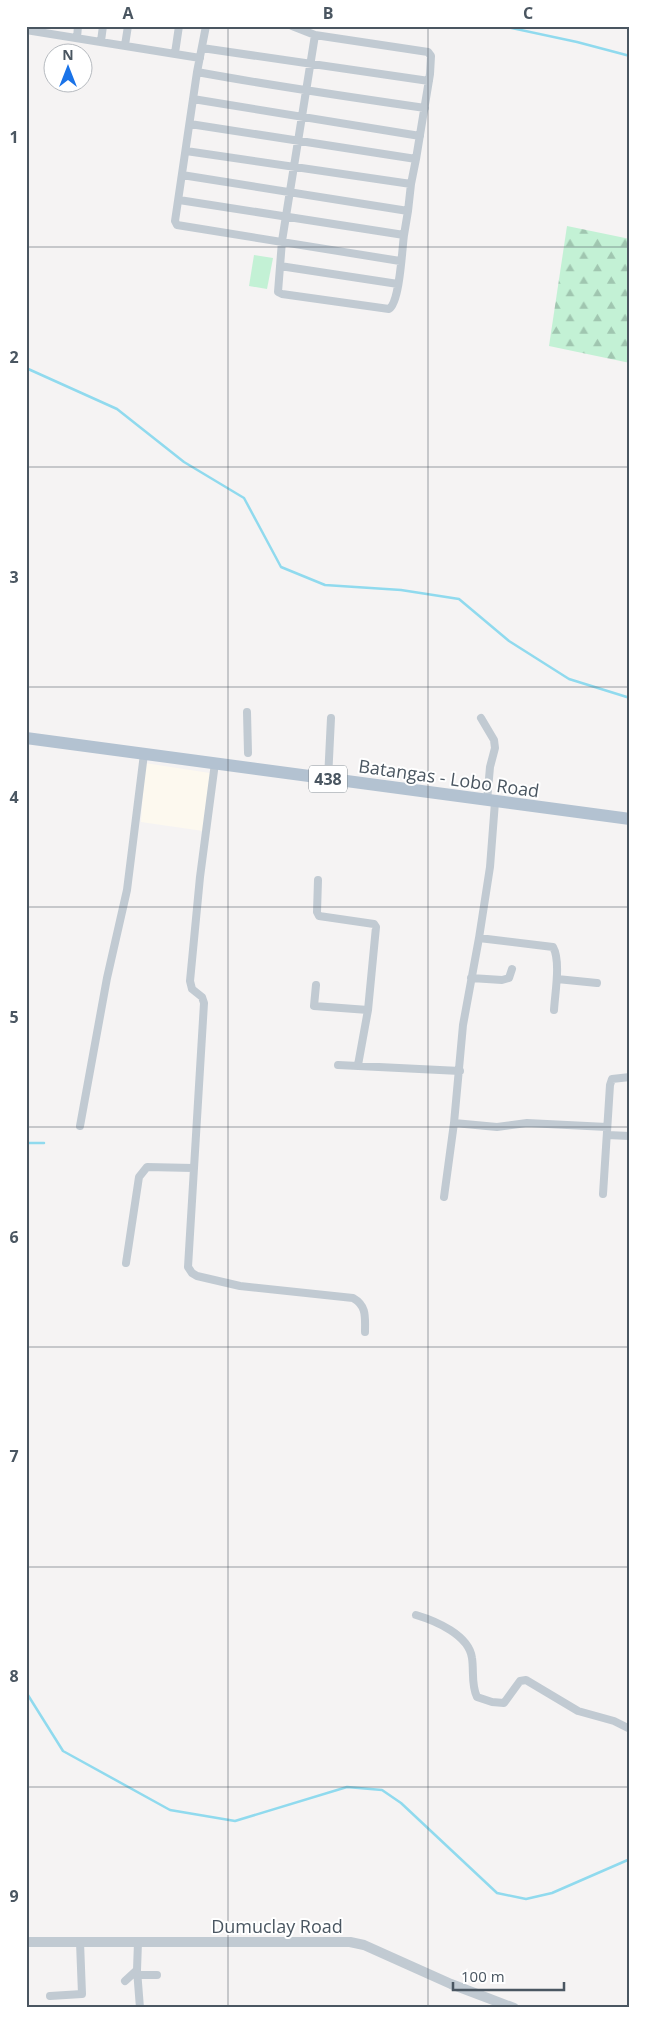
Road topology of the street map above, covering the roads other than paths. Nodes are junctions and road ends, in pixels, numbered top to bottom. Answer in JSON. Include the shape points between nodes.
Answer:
{"nodes":[{"id":1,"x":78,"y":26,"type":"edge"},
{"id":2,"x":103,"y":26,"type":"edge"},
{"id":3,"x":128,"y":26,"type":"edge"},
{"id":4,"x":179,"y":26,"type":"edge"},
{"id":5,"x":206,"y":26,"type":"edge"},
{"id":6,"x":292,"y":26,"type":"edge"},
{"id":7,"x":26,"y":30,"type":"edge"},
{"id":8,"x":51,"y":30,"type":"edge"},
{"id":9,"x":315,"y":35,"type":"junction"},
{"id":10,"x":77,"y":38,"type":"junction"},
{"id":11,"x":101,"y":41,"type":"junction"},
{"id":12,"x":125,"y":45,"type":"junction"},
{"id":13,"x":202,"y":48,"type":"junction"},
{"id":14,"x":175,"y":53,"type":"junction"},
{"id":15,"x":200,"y":58,"type":"junction"},
{"id":16,"x":308,"y":65,"type":"junction"},
{"id":17,"x":197,"y":72,"type":"junction"},
{"id":18,"x":429,"y":81,"type":"junction"},
{"id":19,"x":305,"y":92,"type":"junction"},
{"id":20,"x":193,"y":98,"type":"junction"},
{"id":21,"x":425,"y":108,"type":"junction"},
{"id":22,"x":302,"y":117,"type":"junction"},
{"id":23,"x":190,"y":124,"type":"junction"},
{"id":24,"x":420,"y":136,"type":"junction"},
{"id":25,"x":297,"y":142,"type":"junction"},
{"id":26,"x":186,"y":151,"type":"junction"},
{"id":27,"x":416,"y":159,"type":"junction"},
{"id":28,"x":294,"y":165,"type":"junction"},
{"id":29,"x":182,"y":175,"type":"junction"},
{"id":30,"x":411,"y":184,"type":"junction"},
{"id":31,"x":289,"y":191,"type":"junction"},
{"id":32,"x":179,"y":200,"type":"junction"},
{"id":33,"x":408,"y":211,"type":"junction"},
{"id":34,"x":286,"y":217,"type":"junction"},
{"id":35,"x":404,"y":235,"type":"junction"},
{"id":36,"x":282,"y":241,"type":"junction"},
{"id":37,"x":400,"y":261,"type":"junction"},
{"id":38,"x":280,"y":266,"type":"junction"},
{"id":39,"x":398,"y":284,"type":"junction"},
{"id":40,"x":247,"y":712,"type":"dead end"},
{"id":41,"x":331,"y":718,"type":"dead end"},
{"id":42,"x":481,"y":718,"type":"dead end"},
{"id":43,"x":26,"y":738,"type":"edge"},
{"id":44,"x":144,"y":754,"type":"junction"},
{"id":45,"x":247,"y":760,"type":"junction"},
{"id":46,"x":215,"y":763,"type":"junction"},
{"id":47,"x":328,"y":779,"type":"junction"},
{"id":48,"x":491,"y":802,"type":"junction"},
{"id":49,"x":630,"y":819,"type":"edge"},
{"id":50,"x":318,"y":880,"type":"dead end"},
{"id":51,"x":480,"y":938,"type":"junction"},
{"id":52,"x":512,"y":969,"type":"dead end"},
{"id":53,"x":471,"y":978,"type":"junction"},
{"id":54,"x":556,"y":980,"type":"junction"},
{"id":55,"x":597,"y":983,"type":"dead end"},
{"id":56,"x":316,"y":985,"type":"dead end"},
{"id":57,"x":368,"y":1010,"type":"junction"},
{"id":58,"x":554,"y":1010,"type":"dead end"},
{"id":59,"x":338,"y":1065,"type":"dead end"},
{"id":60,"x":358,"y":1065,"type":"junction"},
{"id":61,"x":460,"y":1071,"type":"junction"},
{"id":62,"x":630,"y":1077,"type":"edge"},
{"id":63,"x":454,"y":1124,"type":"junction"},
{"id":64,"x":80,"y":1126,"type":"dead end"},
{"id":65,"x":607,"y":1131,"type":"junction"},
{"id":66,"x":630,"y":1136,"type":"edge"},
{"id":67,"x":193,"y":1168,"type":"junction"},
{"id":68,"x":603,"y":1194,"type":"dead end"},
{"id":69,"x":444,"y":1197,"type":"dead end"},
{"id":70,"x":126,"y":1263,"type":"dead end"},
{"id":71,"x":365,"y":1332,"type":"dead end"},
{"id":72,"x":416,"y":1615,"type":"dead end"},
{"id":73,"x":630,"y":1729,"type":"edge"},
{"id":74,"x":26,"y":1942,"type":"edge"},
{"id":75,"x":80,"y":1942,"type":"junction"},
{"id":76,"x":138,"y":1942,"type":"junction"},
{"id":77,"x":138,"y":1973,"type":"junction"},
{"id":78,"x":157,"y":1975,"type":"dead end"},
{"id":79,"x":125,"y":1980,"type":"dead end"},
{"id":80,"x":50,"y":1996,"type":"dead end"},
{"id":81,"x":140,"y":2008,"type":"edge"},
{"id":82,"x":514,"y":2008,"type":"edge"}],
"edges":[{"from":1,"to":10,"type":"street"},
{"from":2,"to":11,"type":"street"},
{"from":3,"to":12,"type":"street"},
{"from":4,"to":14,"type":"street"},
{"from":5,"to":13,"type":"street"},
{"from":6,"to":9,"type":"street"},
{"from":7,"to":8,"type":"street"},
{"from":8,"to":10,"type":"street"},
{"from":9,"to":16,"type":"street"},
{"from":9,"to":18,"type":"street","via":[[428,52],[432,60]]},
{"from":10,"to":11,"type":"street"},
{"from":11,"to":12,"type":"street"},
{"from":12,"to":14,"type":"street"},
{"from":13,"to":15,"type":"street"},
{"from":13,"to":16,"type":"street"},
{"from":14,"to":15,"type":"street"},
{"from":15,"to":17,"type":"street"},
{"from":16,"to":18,"type":"street"},
{"from":16,"to":19,"type":"street"},
{"from":17,"to":19,"type":"street"},
{"from":17,"to":20,"type":"street"},
{"from":18,"to":21,"type":"street"},
{"from":19,"to":21,"type":"street"},
{"from":19,"to":22,"type":"street"},
{"from":20,"to":22,"type":"street"},
{"from":20,"to":23,"type":"street"},
{"from":21,"to":24,"type":"street"},
{"from":22,"to":24,"type":"street"},
{"from":22,"to":25,"type":"street"},
{"from":23,"to":25,"type":"street"},
{"from":23,"to":26,"type":"street"},
{"from":24,"to":27,"type":"street"},
{"from":25,"to":27,"type":"street"},
{"from":25,"to":28,"type":"street"},
{"from":26,"to":28,"type":"street"},
{"from":26,"to":29,"type":"street"},
{"from":27,"to":30,"type":"street"},
{"from":28,"to":30,"type":"street"},
{"from":28,"to":31,"type":"street"},
{"from":29,"to":31,"type":"street"},
{"from":29,"to":32,"type":"street"},
{"from":30,"to":33,"type":"street"},
{"from":31,"to":33,"type":"street"},
{"from":31,"to":34,"type":"street"},
{"from":32,"to":34,"type":"street"},
{"from":32,"to":36,"type":"street","via":[[175,221],[181,227]]},
{"from":33,"to":35,"type":"street"},
{"from":34,"to":35,"type":"street"},
{"from":34,"to":36,"type":"street"},
{"from":35,"to":37,"type":"street"},
{"from":36,"to":37,"type":"street"},
{"from":36,"to":38,"type":"street"},
{"from":37,"to":39,"type":"street"},
{"from":38,"to":39,"type":"street"},
{"from":38,"to":39,"type":"street","via":[[278,292],[282,294],[389,309],[394,304]]},
{"from":40,"to":45,"type":"street"},
{"from":41,"to":47,"type":"street"},
{"from":42,"to":48,"type":"street","via":[[495,748],[490,767]]},
{"from":43,"to":44,"type":"main road","name":"Batangas - Lobo Road","number":"438"},
{"from":44,"to":46,"type":"main road","name":"Batangas - Lobo Road","number":"438"},
{"from":44,"to":64,"type":"street","via":[[126,890]]},
{"from":45,"to":46,"type":"main road","name":"Batangas - Lobo Road","number":"438"},
{"from":45,"to":47,"type":"main road","name":"Batangas - Lobo Road","number":"438"},
{"from":46,"to":67,"type":"street","via":[[190,981],[192,989],[202,996],[204,1003]]},
{"from":47,"to":48,"type":"main road","name":"Batangas - Lobo Road","number":"438"},
{"from":48,"to":49,"type":"main road","name":"Batangas - Lobo Road","number":"438"},
{"from":48,"to":51,"type":"street","via":[[490,867]]},
{"from":50,"to":57,"type":"street","via":[[318,916],[374,924],[376,927]]},
{"from":51,"to":53,"type":"street"},
{"from":51,"to":54,"type":"street","via":[[553,947]]},
{"from":52,"to":53,"type":"street","via":[[510,976],[502,980]]},
{"from":53,"to":61,"type":"street"},
{"from":54,"to":55,"type":"street"},
{"from":54,"to":58,"type":"street"},
{"from":56,"to":57,"type":"street","via":[[314,1006]]},
{"from":57,"to":60,"type":"street"},
{"from":59,"to":60,"type":"street"},
{"from":60,"to":61,"type":"street"},
{"from":61,"to":63,"type":"street"},
{"from":62,"to":65,"type":"street","via":[[612,1079]]},
{"from":63,"to":65,"type":"street","via":[[497,1127],[528,1123]]},
{"from":63,"to":69,"type":"street"},
{"from":65,"to":66,"type":"street"},
{"from":65,"to":68,"type":"street"},
{"from":67,"to":70,"type":"street","via":[[147,1167],[142,1171],[138,1177]]},
{"from":67,"to":71,"type":"street","via":[[188,1266],[192,1273],[240,1286],[353,1298],[365,1309]]},
{"from":72,"to":73,"type":"street","via":[[434,1620],[469,1647],[474,1691],[478,1697],[504,1703],[520,1681],[526,1680],[578,1710]]},
{"from":74,"to":75,"type":"street","name":"Dumuclay Road"},
{"from":75,"to":76,"type":"street","name":"Dumuclay Road"},
{"from":75,"to":80,"type":"street","via":[[82,1994]]},
{"from":76,"to":77,"type":"street"},
{"from":76,"to":82,"type":"street","name":"Dumuclay Road","via":[[350,1942]]},
{"from":77,"to":78,"type":"street"},
{"from":77,"to":79,"type":"street"},
{"from":77,"to":81,"type":"street"}]}
